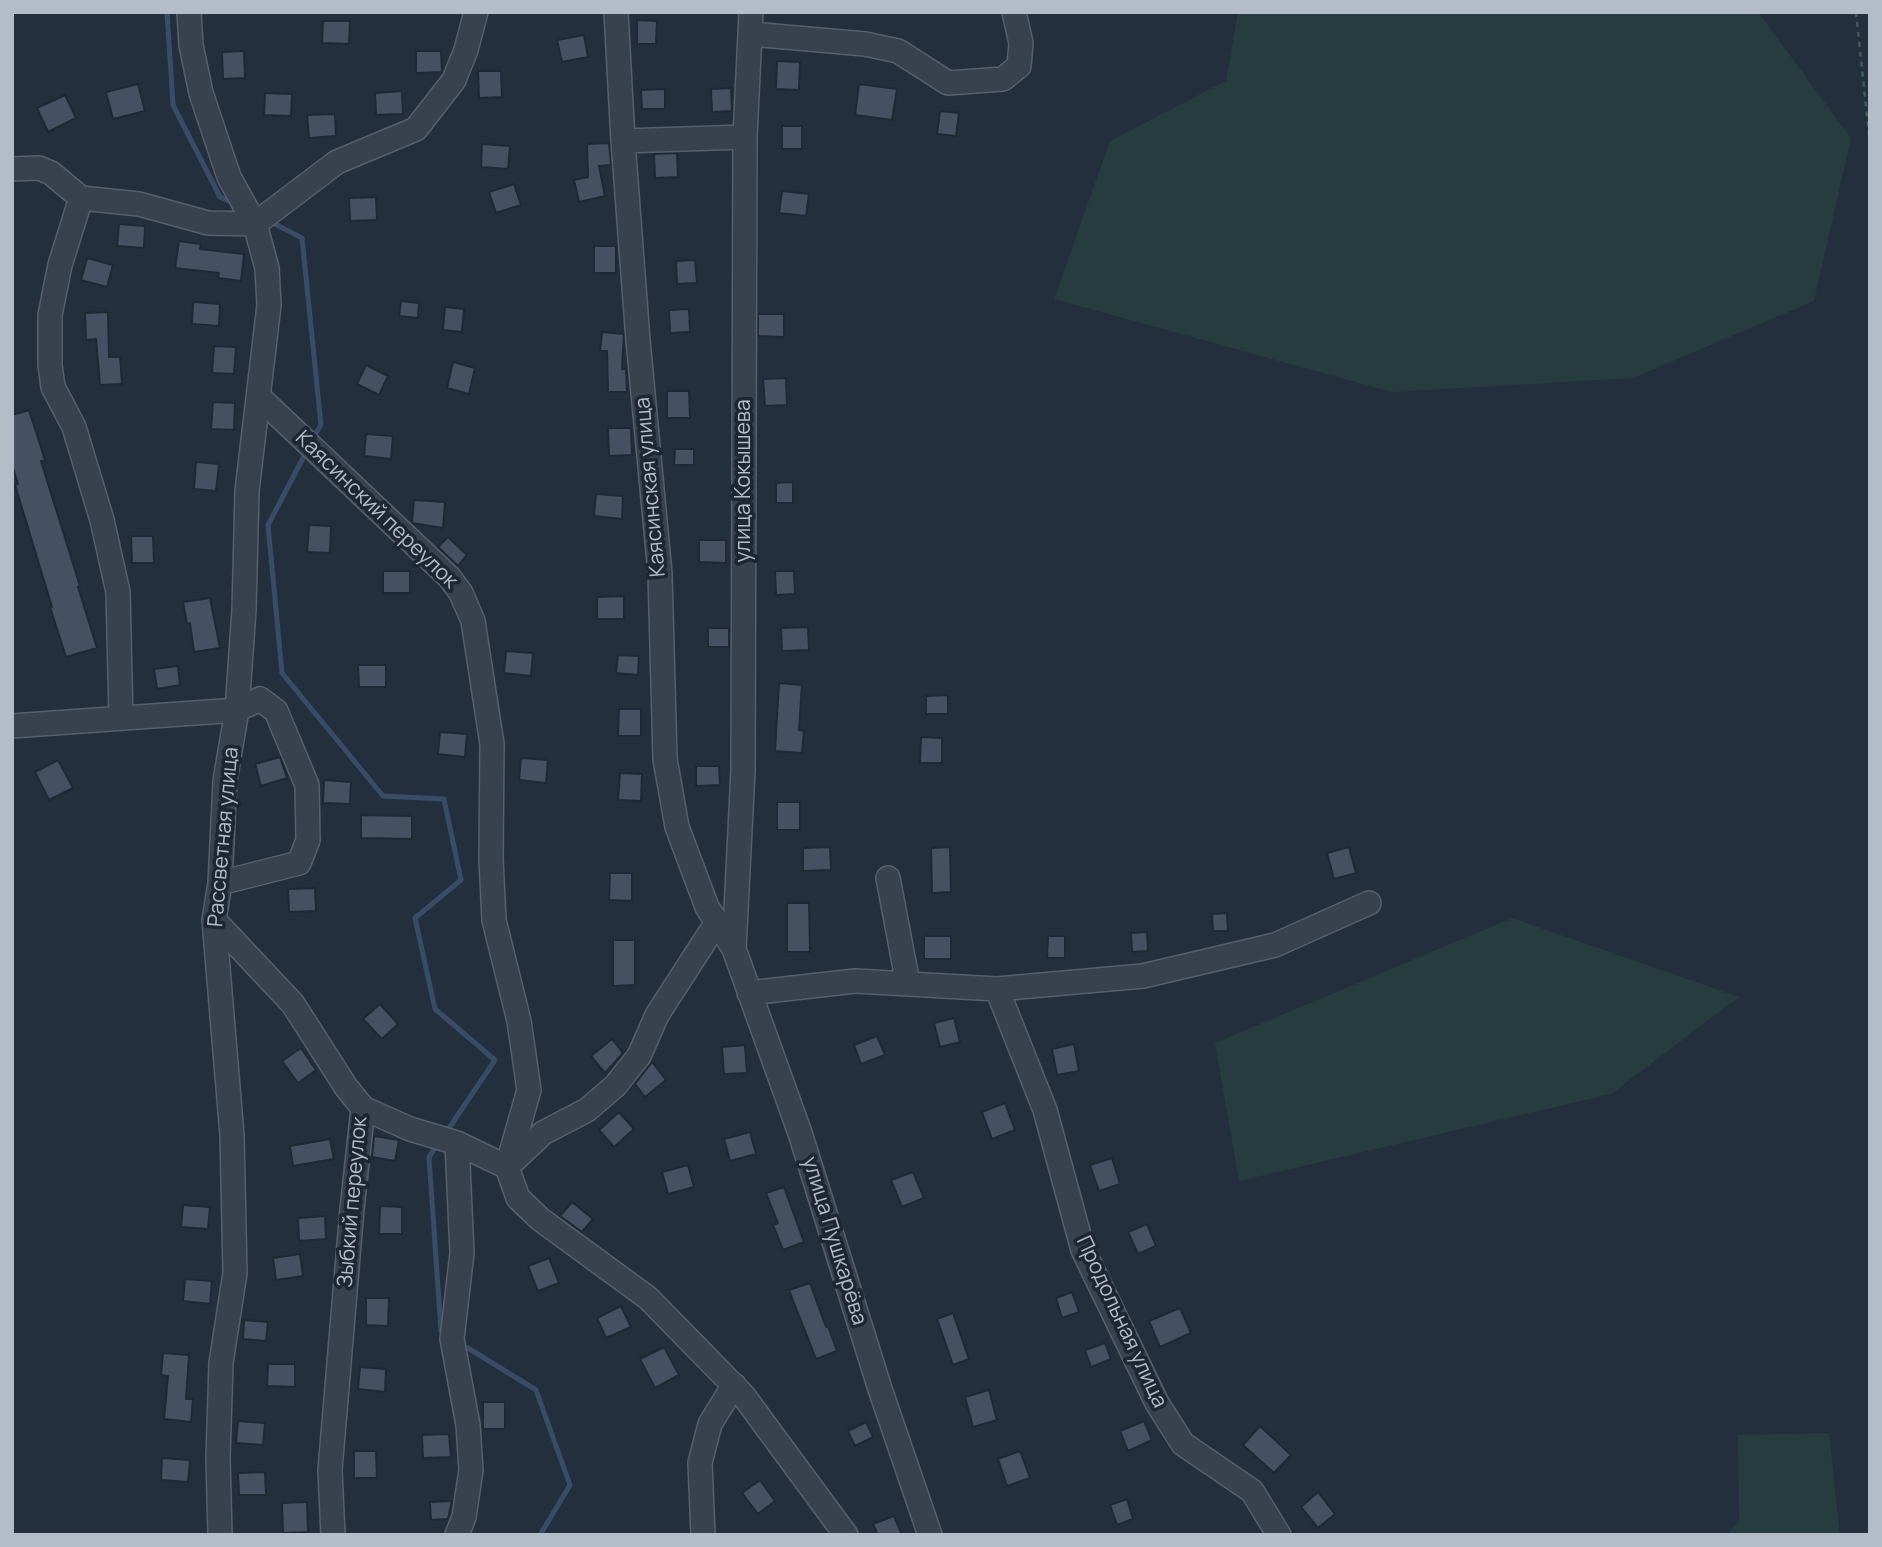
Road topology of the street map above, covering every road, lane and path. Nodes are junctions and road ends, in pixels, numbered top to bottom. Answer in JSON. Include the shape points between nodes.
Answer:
{"nodes":[{"id":1,"x":189,"y":12,"type":"edge"},
{"id":2,"x":476,"y":12,"type":"edge"},
{"id":3,"x":616,"y":12,"type":"edge"},
{"id":4,"x":1014,"y":12,"type":"edge"},
{"id":5,"x":1856,"y":12,"type":"edge"},
{"id":6,"x":751,"y":23,"type":"edge"},
{"id":7,"x":745,"y":137,"type":"junction"},
{"id":8,"x":623,"y":141,"type":"junction"},
{"id":9,"x":1870,"y":144,"type":"edge"},
{"id":10,"x":12,"y":169,"type":"edge"},
{"id":11,"x":82,"y":198,"type":"junction"},
{"id":12,"x":255,"y":224,"type":"junction"},
{"id":13,"x":259,"y":397,"type":"junction"},
{"id":14,"x":237,"y":710,"type":"junction"},
{"id":15,"x":121,"y":718,"type":"junction"},
{"id":16,"x":12,"y":726,"type":"edge"},
{"id":17,"x":888,"y":878,"type":"dead end"},
{"id":18,"x":220,"y":883,"type":"junction"},
{"id":19,"x":1369,"y":903,"type":"dead end"},
{"id":20,"x":214,"y":920,"type":"junction"},
{"id":21,"x":717,"y":922,"type":"junction"},
{"id":22,"x":733,"y":949,"type":"junction"},
{"id":23,"x":908,"y":984,"type":"junction"},
{"id":24,"x":997,"y":989,"type":"junction"},
{"id":25,"x":750,"y":993,"type":"junction"},
{"id":26,"x":363,"y":1108,"type":"junction"},
{"id":27,"x":447,"y":1140,"type":"junction"},
{"id":28,"x":506,"y":1167,"type":"junction"},
{"id":29,"x":734,"y":1385,"type":"junction"},
{"id":30,"x":220,"y":1535,"type":"edge"},
{"id":31,"x":333,"y":1535,"type":"edge"},
{"id":32,"x":457,"y":1535,"type":"edge"},
{"id":33,"x":703,"y":1535,"type":"edge"},
{"id":34,"x":846,"y":1535,"type":"edge"},
{"id":35,"x":930,"y":1535,"type":"edge"},
{"id":36,"x":1279,"y":1535,"type":"edge"}],
"edges":[{"from":1,"to":12,"type":"street","name":"Рассветная улица","via":[[201,93],[229,177]]},
{"from":2,"to":12,"type":"street","via":[[454,80],[416,129],[337,162]]},
{"from":3,"to":8,"type":"street","name":"Каясинская улица"},
{"from":4,"to":6,"type":"street","via":[[1021,43],[1019,66],[1003,79],[948,83],[898,51]]},
{"from":5,"to":9,"type":"path"},
{"from":6,"to":7,"type":"street","name":"улица Кокышева"},
{"from":7,"to":8,"type":"street"},
{"from":7,"to":22,"type":"street","name":"улица Кокышева","via":[[743,771]]},
{"from":8,"to":21,"type":"street","name":"Каясинская улица","via":[[660,572],[664,759],[677,827]]},
{"from":10,"to":11,"type":"street","via":[[39,167]]},
{"from":11,"to":12,"type":"street","via":[[139,204],[208,223]]},
{"from":11,"to":15,"type":"street","via":[[50,314],[50,365],[53,387],[74,427],[102,520],[118,593]]},
{"from":12,"to":13,"type":"street","name":"Рассветная улица","via":[[267,268],[269,305]]},
{"from":13,"to":14,"type":"street","name":"Рассветная улица","via":[[247,491]]},
{"from":13,"to":28,"type":"street","name":"Каясинский переулок","via":[[449,577],[473,621],[492,744],[494,920],[519,1021],[529,1090]]},
{"from":14,"to":15,"type":"street"},
{"from":14,"to":18,"type":"street","name":"Рассветная улица","via":[[225,781]]},
{"from":14,"to":18,"type":"street","via":[[260,699],[276,711],[307,785],[308,840],[299,863]]},
{"from":15,"to":16,"type":"street"},
{"from":17,"to":23,"type":"street"},
{"from":18,"to":20,"type":"street","name":"Рассветная улица"},
{"from":19,"to":24,"type":"street","via":[[1275,945],[1143,976]]},
{"from":20,"to":26,"type":"street","name":"Зыбкий переулок","via":[[293,1004]]},
{"from":20,"to":30,"type":"street","name":"Рассветная улица","via":[[232,1135],[235,1273],[221,1363]]},
{"from":21,"to":22,"type":"street","name":"Каясинская улица"},
{"from":21,"to":28,"type":"street","via":[[657,1015],[639,1056],[615,1086],[587,1110],[543,1133]]},
{"from":22,"to":25,"type":"street","name":"улица Пушкарёва"},
{"from":23,"to":24,"type":"street"},
{"from":23,"to":25,"type":"street","via":[[855,981]]},
{"from":24,"to":36,"type":"street","name":"Продольная улица","via":[[1045,1110],[1083,1250],[1157,1403],[1183,1444],[1252,1491]]},
{"from":25,"to":35,"type":"street","name":"улица Пушкарёва"},
{"from":26,"to":27,"type":"street"},
{"from":26,"to":31,"type":"street","name":"Зыбкий переулок","via":[[330,1470]]},
{"from":27,"to":28,"type":"street"},
{"from":27,"to":32,"type":"street","via":[[462,1254],[452,1339],[468,1424],[471,1470]]},
{"from":28,"to":29,"type":"street","via":[[518,1198],[648,1298]]},
{"from":29,"to":33,"type":"street","via":[[710,1424],[700,1463]]},
{"from":29,"to":34,"type":"street"}]}
